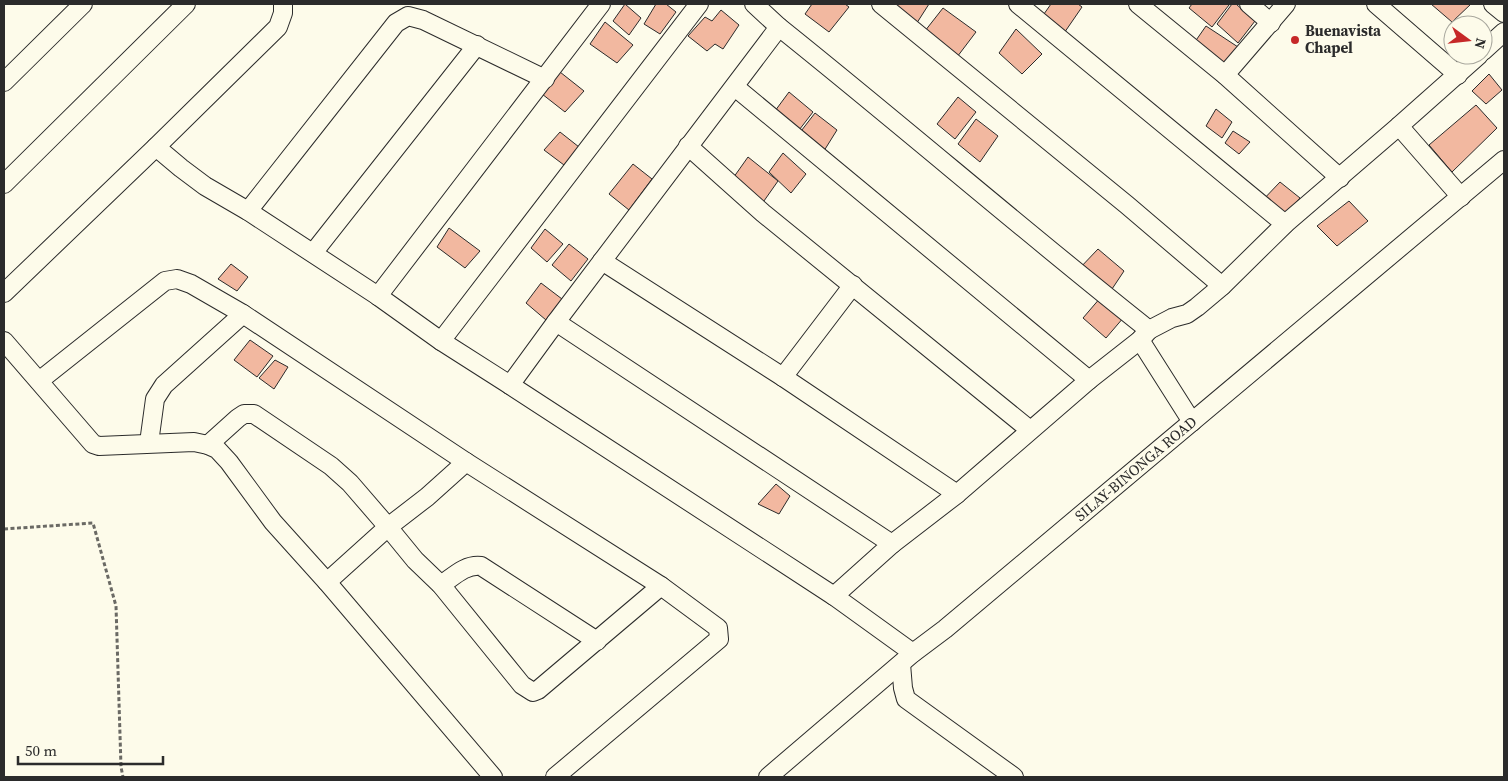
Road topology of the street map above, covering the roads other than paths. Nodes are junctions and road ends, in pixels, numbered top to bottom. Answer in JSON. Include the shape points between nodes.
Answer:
{"nodes":[{"id":1,"x":83,"y":4,"type":"edge"},
{"id":2,"x":186,"y":4,"type":"edge"},
{"id":3,"x":283,"y":4,"type":"edge"},
{"id":4,"x":601,"y":4,"type":"edge"},
{"id":5,"x":699,"y":4,"type":"edge"},
{"id":6,"x":754,"y":4,"type":"edge"},
{"id":7,"x":881,"y":4,"type":"edge"},
{"id":8,"x":1018,"y":4,"type":"edge"},
{"id":9,"x":1138,"y":4,"type":"edge"},
{"id":10,"x":1249,"y":4,"type":"edge"},
{"id":11,"x":1286,"y":4,"type":"edge"},
{"id":12,"x":1376,"y":4,"type":"edge"},
{"id":13,"x":1493,"y":4,"type":"edge"},
{"id":14,"x":1504,"y":13,"type":"edge"},
{"id":15,"x":1271,"y":23,"type":"junction"},
{"id":16,"x":779,"y":27,"type":"junction"},
{"id":17,"x":1504,"y":32,"type":"edge"},
{"id":18,"x":1493,"y":42,"type":"edge"},
{"id":19,"x":477,"y":45,"type":"junction"},
{"id":20,"x":1468,"y":65,"type":"edge"},
{"id":21,"x":1225,"y":74,"type":"junction"},
{"id":22,"x":1458,"y":75,"type":"junction"},
{"id":23,"x":545,"y":79,"type":"junction"},
{"id":24,"x":4,"y":82,"type":"edge"},
{"id":25,"x":735,"y":87,"type":"junction"},
{"id":26,"x":1400,"y":126,"type":"junction"},
{"id":27,"x":688,"y":146,"type":"junction"},
{"id":28,"x":156,"y":147,"type":"junction"},
{"id":29,"x":1504,"y":160,"type":"edge"},
{"id":30,"x":1340,"y":178,"type":"junction"},
{"id":31,"x":4,"y":184,"type":"edge"},
{"id":32,"x":1461,"y":197,"type":"junction"},
{"id":33,"x":248,"y":211,"type":"junction"},
{"id":34,"x":1285,"y":224,"type":"junction"},
{"id":35,"x":313,"y":253,"type":"junction"},
{"id":36,"x":602,"y":261,"type":"junction"},
{"id":37,"x":853,"y":285,"type":"junction"},
{"id":38,"x":1222,"y":286,"type":"junction"},
{"id":39,"x":4,"y":293,"type":"edge"},
{"id":40,"x":378,"y":296,"type":"junction"},
{"id":41,"x":243,"y":314,"type":"junction"},
{"id":42,"x":556,"y":322,"type":"junction"},
{"id":43,"x":1144,"y":335,"type":"junction"},
{"id":44,"x":4,"y":341,"type":"edge"},
{"id":45,"x":441,"y":341,"type":"junction"},
{"id":46,"x":783,"y":377,"type":"junction"},
{"id":47,"x":1089,"y":380,"type":"junction"},
{"id":48,"x":39,"y":381,"type":"junction"},
{"id":49,"x":510,"y":385,"type":"junction"},
{"id":50,"x":1192,"y":422,"type":"junction"},
{"id":51,"x":1030,"y":430,"type":"junction"},
{"id":52,"x":149,"y":443,"type":"junction"},
{"id":53,"x":208,"y":445,"type":"junction"},
{"id":54,"x":466,"y":462,"type":"junction"},
{"id":55,"x":957,"y":494,"type":"junction"},
{"id":56,"x":388,"y":527,"type":"junction"},
{"id":57,"x":892,"y":544,"type":"junction"},
{"id":58,"x":327,"y":582,"type":"junction"},
{"id":59,"x":440,"y":586,"type":"junction"},
{"id":60,"x":661,"y":586,"type":"junction"},
{"id":61,"x":834,"y":596,"type":"junction"},
{"id":62,"x":597,"y":641,"type":"junction"},
{"id":63,"x":907,"y":658,"type":"junction"},
{"id":64,"x":493,"y":777,"type":"edge"},
{"id":65,"x":555,"y":777,"type":"edge"},
{"id":66,"x":768,"y":777,"type":"edge"},
{"id":67,"x":1014,"y":777,"type":"edge"}],
"edges":[{"from":1,"to":24,"type":"street"},
{"from":2,"to":31,"type":"street"},
{"from":3,"to":28,"type":"street","via":[[278,27]]},
{"from":4,"to":23,"type":"street"},
{"from":5,"to":45,"type":"street"},
{"from":6,"to":16,"type":"street"},
{"from":7,"to":38,"type":"street","via":[[1127,204]]},
{"from":8,"to":34,"type":"street"},
{"from":9,"to":21,"type":"street"},
{"from":10,"to":15,"type":"street"},
{"from":11,"to":15,"type":"street"},
{"from":12,"to":22,"type":"street"},
{"from":13,"to":14,"type":"street"},
{"from":15,"to":21,"type":"street"},
{"from":16,"to":25,"type":"street"},
{"from":16,"to":43,"type":"street","via":[[1059,259]]},
{"from":17,"to":18,"type":"street"},
{"from":19,"to":23,"type":"street"},
{"from":19,"to":33,"type":"street","via":[[423,20],[408,16],[396,22]]},
{"from":19,"to":35,"type":"street"},
{"from":20,"to":22,"type":"street"},
{"from":21,"to":30,"type":"street"},
{"from":22,"to":26,"type":"street"},
{"from":23,"to":40,"type":"street"},
{"from":25,"to":27,"type":"street"},
{"from":25,"to":47,"type":"street"},
{"from":26,"to":30,"type":"street"},
{"from":26,"to":32,"type":"street"},
{"from":27,"to":36,"type":"street"},
{"from":27,"to":37,"type":"street","via":[[763,213]]},
{"from":28,"to":33,"type":"street","via":[[205,186]]},
{"from":28,"to":39,"type":"street"},
{"from":29,"to":32,"type":"street","name":"SILAY-BINONGA ROAD"},
{"from":30,"to":34,"type":"street"},
{"from":32,"to":50,"type":"street","name":"SILAY-BINONGA ROAD"},
{"from":33,"to":35,"type":"street"},
{"from":34,"to":38,"type":"street"},
{"from":35,"to":40,"type":"street"},
{"from":36,"to":42,"type":"street"},
{"from":36,"to":46,"type":"street"},
{"from":37,"to":46,"type":"street"},
{"from":37,"to":51,"type":"street"},
{"from":38,"to":43,"type":"street","via":[[1187,314],[1172,318]]},
{"from":40,"to":45,"type":"street"},
{"from":41,"to":48,"type":"street","via":[[191,284],[177,279],[165,280]]},
{"from":41,"to":52,"type":"street","via":[[164,385],[156,399]]},
{"from":41,"to":54,"type":"street"},
{"from":42,"to":49,"type":"street"},
{"from":42,"to":57,"type":"street"},
{"from":43,"to":47,"type":"street"},
{"from":43,"to":50,"type":"street"},
{"from":44,"to":48,"type":"street"},
{"from":45,"to":49,"type":"street"},
{"from":46,"to":55,"type":"street"},
{"from":47,"to":51,"type":"street"},
{"from":48,"to":52,"type":"street","via":[[93,444]]},
{"from":49,"to":61,"type":"street"},
{"from":50,"to":63,"type":"street","name":"SILAY-BINONGA ROAD"},
{"from":51,"to":55,"type":"street"},
{"from":52,"to":53,"type":"street","via":[[194,442]]},
{"from":53,"to":56,"type":"street","via":[[238,418],[254,414],[342,474]]},
{"from":53,"to":58,"type":"street","via":[[217,449],[229,462],[273,522]]},
{"from":54,"to":56,"type":"street","via":[[427,498]]},
{"from":54,"to":60,"type":"street"},
{"from":55,"to":57,"type":"street"},
{"from":56,"to":58,"type":"street"},
{"from":56,"to":59,"type":"street"},
{"from":57,"to":61,"type":"street"},
{"from":58,"to":64,"type":"street"},
{"from":59,"to":62,"type":"street","via":[[465,568],[481,566]]},
{"from":59,"to":62,"type":"street","via":[[522,685],[532,692]]},
{"from":60,"to":62,"type":"street"},
{"from":60,"to":65,"type":"street","via":[[718,628],[720,639]]},
{"from":61,"to":63,"type":"street"},
{"from":63,"to":66,"type":"street","name":"SILAY-BINONGA ROAD"},
{"from":63,"to":67,"type":"street","via":[[903,688],[906,699]]}]}
